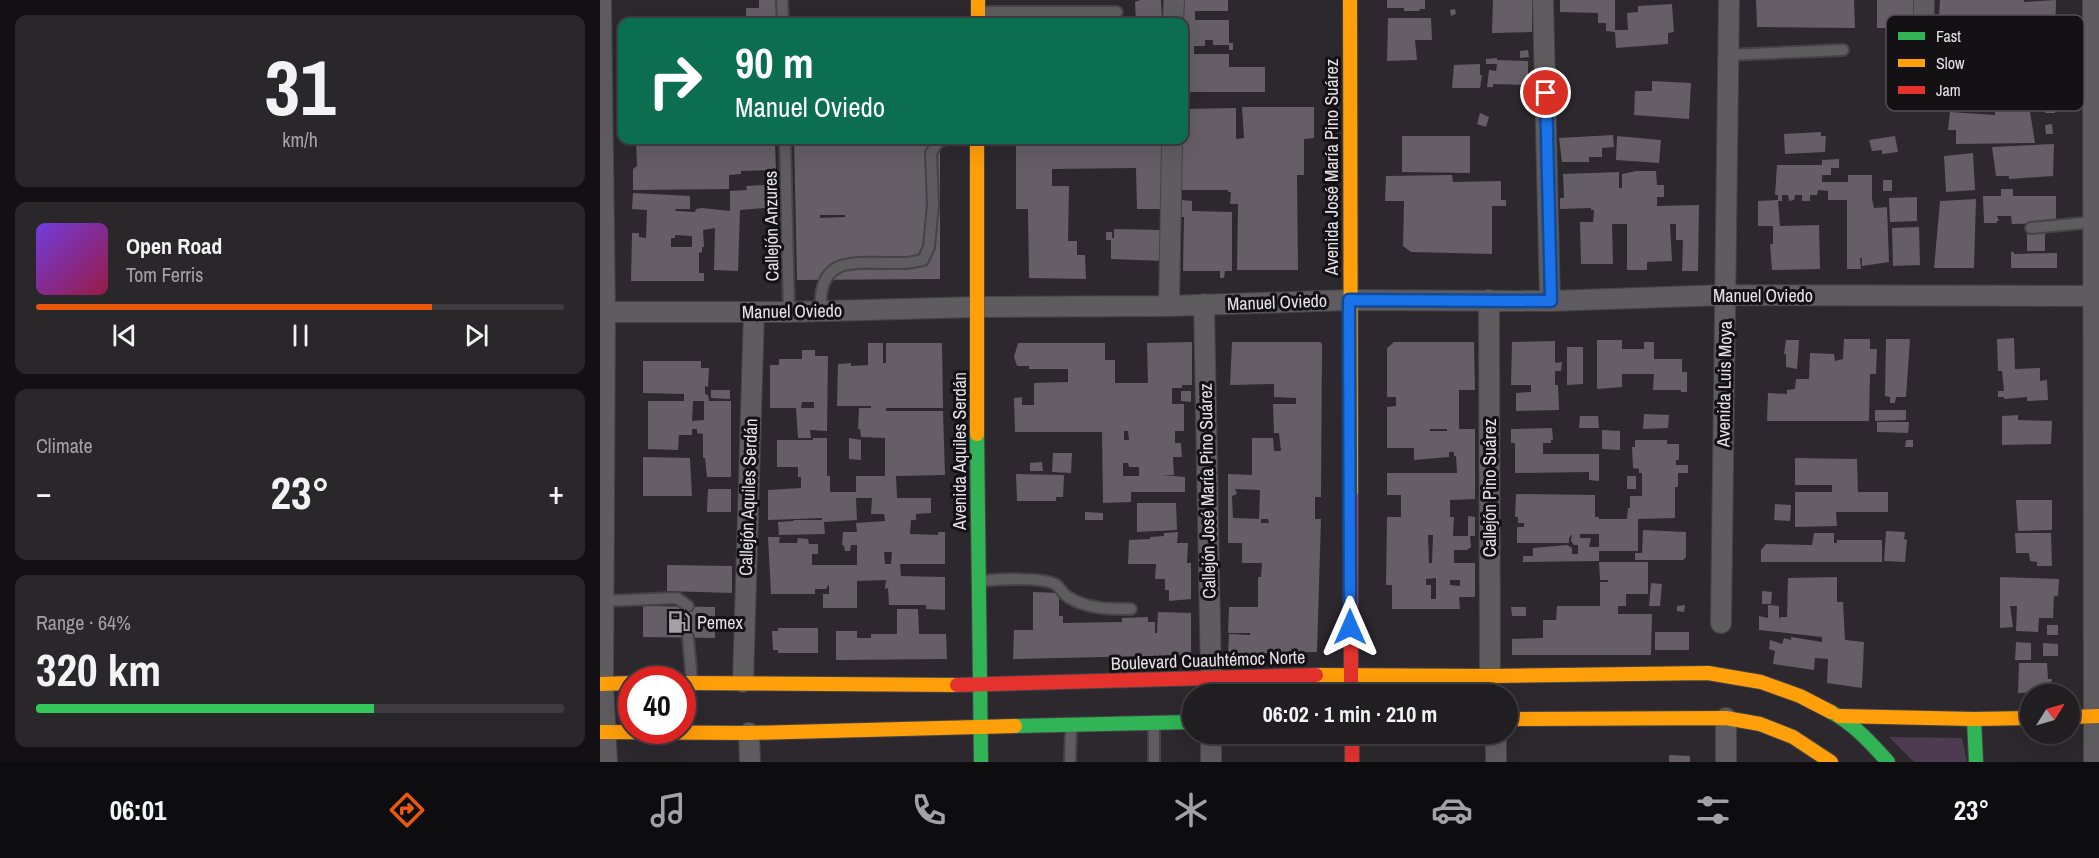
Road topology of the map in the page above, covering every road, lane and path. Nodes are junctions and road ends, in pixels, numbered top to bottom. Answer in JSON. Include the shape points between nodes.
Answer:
{"nodes":[{"id":1,"x":601,"y":0,"type":"edge"},
{"id":2,"x":782,"y":0,"type":"edge"},
{"id":3,"x":1174,"y":0,"type":"edge"},
{"id":4,"x":1350,"y":0,"type":"edge"},
{"id":5,"x":1544,"y":0,"type":"edge"},
{"id":6,"x":1729,"y":0,"type":"edge"},
{"id":7,"x":1924,"y":0,"type":"edge"},
{"id":8,"x":2093,"y":0,"type":"edge"},
{"id":9,"x":978,"y":12,"type":"edge"},
{"id":10,"x":1117,"y":12,"type":"dead end"},
{"id":11,"x":1924,"y":15,"type":"edge"},
{"id":12,"x":783,"y":18,"type":"edge"},
{"id":13,"x":1173,"y":18,"type":"edge"},
{"id":14,"x":1843,"y":50,"type":"dead end"},
{"id":15,"x":1728,"y":55,"type":"junction"},
{"id":16,"x":785,"y":144,"type":"edge"},
{"id":17,"x":937,"y":144,"type":"edge"},
{"id":18,"x":977,"y":144,"type":"edge"},
{"id":19,"x":1172,"y":144,"type":"edge"},
{"id":20,"x":2094,"y":222,"type":"junction"},
{"id":21,"x":2031,"y":228,"type":"dead end"},
{"id":22,"x":1725,"y":295,"type":"junction"},
{"id":23,"x":2097,"y":296,"type":"edge"},
{"id":24,"x":1349,"y":300,"type":"junction"},
{"id":25,"x":1489,"y":300,"type":"junction"},
{"id":26,"x":1551,"y":301,"type":"junction"},
{"id":27,"x":1204,"y":304,"type":"junction"},
{"id":28,"x":1169,"y":306,"type":"junction"},
{"id":29,"x":976,"y":307,"type":"junction"},
{"id":30,"x":822,"y":311,"type":"junction"},
{"id":31,"x":603,"y":312,"type":"edge"},
{"id":32,"x":753,"y":312,"type":"junction"},
{"id":33,"x":789,"y":312,"type":"junction"},
{"id":34,"x":978,"y":581,"type":"junction"},
{"id":35,"x":604,"y":602,"type":"junction"},
{"id":36,"x":688,"y":606,"type":"dead end"},
{"id":37,"x":1131,"y":609,"type":"dead end"},
{"id":38,"x":1721,"y":623,"type":"dead end"},
{"id":39,"x":688,"y":637,"type":"dead end"},
{"id":40,"x":687,"y":666,"type":"edge"},
{"id":41,"x":1350,"y":674,"type":"junction"},
{"id":42,"x":1490,"y":676,"type":"junction"},
{"id":43,"x":1210,"y":678,"type":"junction"},
{"id":44,"x":743,"y":682,"type":"junction"},
{"id":45,"x":696,"y":683,"type":"edge"},
{"id":46,"x":602,"y":684,"type":"edge"},
{"id":47,"x":618,"y":684,"type":"edge"},
{"id":48,"x":1350,"y":684,"type":"edge"},
{"id":49,"x":979,"y":685,"type":"junction"},
{"id":50,"x":1839,"y":716,"type":"junction"},
{"id":51,"x":2096,"y":716,"type":"edge"},
{"id":52,"x":2080,"y":717,"type":"edge"},
{"id":53,"x":1726,"y":718,"type":"junction"},
{"id":54,"x":2020,"y":718,"type":"edge"},
{"id":55,"x":1518,"y":719,"type":"edge"},
{"id":56,"x":1974,"y":719,"type":"junction"},
{"id":57,"x":1182,"y":722,"type":"edge"},
{"id":58,"x":1154,"y":723,"type":"junction"},
{"id":59,"x":1071,"y":725,"type":"junction"},
{"id":60,"x":981,"y":726,"type":"junction"},
{"id":61,"x":603,"y":732,"type":"edge"},
{"id":62,"x":749,"y":733,"type":"junction"},
{"id":63,"x":1211,"y":744,"type":"edge"},
{"id":64,"x":1352,"y":744,"type":"edge"},
{"id":65,"x":1496,"y":744,"type":"edge"},
{"id":66,"x":607,"y":762,"type":"edge"},
{"id":67,"x":750,"y":762,"type":"edge"},
{"id":68,"x":981,"y":762,"type":"edge"},
{"id":69,"x":1070,"y":762,"type":"edge"},
{"id":70,"x":1154,"y":762,"type":"edge"},
{"id":71,"x":1211,"y":762,"type":"edge"},
{"id":72,"x":1352,"y":762,"type":"edge"},
{"id":73,"x":1496,"y":762,"type":"edge"},
{"id":74,"x":1725,"y":762,"type":"edge"},
{"id":75,"x":1831,"y":762,"type":"edge"},
{"id":76,"x":1888,"y":762,"type":"edge"},
{"id":77,"x":1976,"y":762,"type":"edge"},
{"id":78,"x":2094,"y":762,"type":"edge"}],
"edges":[{"from":1,"to":31,"type":"street"},
{"from":2,"to":12,"type":"lane"},
{"from":3,"to":13,"type":"street"},
{"from":4,"to":24,"type":"main road","name":"Avenida José María Pino Suárez"},
{"from":5,"to":26,"type":"street"},
{"from":6,"to":15,"type":"street","name":"Avenida Luis Moya"},
{"from":7,"to":11,"type":"street"},
{"from":8,"to":20,"type":"street"},
{"from":9,"to":10,"type":"lane"},
{"from":14,"to":15,"type":"lane"},
{"from":15,"to":22,"type":"street","name":"Avenida Luis Moya"},
{"from":16,"to":33,"type":"lane","name":"Callejón Anzures"},
{"from":17,"to":30,"type":"lane","via":[[931,153],[933,205],[923,260],[835,268],[820,294]]},
{"from":18,"to":29,"type":"main road","name":"Avenida Aquiles Serdán"},
{"from":19,"to":28,"type":"street"},
{"from":20,"to":21,"type":"lane"},
{"from":20,"to":23,"type":"street"},
{"from":22,"to":23,"type":"street","name":"Manuel Oviedo"},
{"from":22,"to":26,"type":"street","name":"Manuel Oviedo"},
{"from":22,"to":38,"type":"street","name":"Avenida Luis Moya"},
{"from":23,"to":51,"type":"street"},
{"from":24,"to":25,"type":"street","name":"Manuel Oviedo"},
{"from":24,"to":27,"type":"street","name":"Manuel Oviedo"},
{"from":24,"to":41,"type":"main road","name":"Avenida José María Pino Suárez"},
{"from":25,"to":26,"type":"street","name":"Manuel Oviedo"},
{"from":25,"to":42,"type":"street","name":"Callejón Pino Suárez"},
{"from":27,"to":28,"type":"street","name":"Manuel Oviedo"},
{"from":27,"to":43,"type":"street","name":"Callejón José María Pino Suárez"},
{"from":28,"to":29,"type":"street","name":"Manuel Oviedo"},
{"from":29,"to":30,"type":"street","name":"Manuel Oviedo"},
{"from":29,"to":34,"type":"main road","name":"Avenida Aquiles Serdán"},
{"from":30,"to":33,"type":"street","name":"Manuel Oviedo"},
{"from":31,"to":32,"type":"street","name":"Manuel Oviedo"},
{"from":31,"to":35,"type":"street"},
{"from":32,"to":33,"type":"street","name":"Manuel Oviedo"},
{"from":32,"to":44,"type":"street","name":"Callejón Aquiles Serdán"},
{"from":34,"to":37,"type":"lane","via":[[1010,578],[1044,582],[1055,585],[1067,597],[1098,609]]},
{"from":34,"to":49,"type":"main road","name":"Avenida Aquiles Serdán"},
{"from":35,"to":36,"type":"lane","via":[[677,598]]},
{"from":35,"to":46,"type":"street"},
{"from":39,"to":40,"type":"lane"},
{"from":41,"to":42,"type":"main road","name":"Boulevard Cuauhtémoc Norte"},
{"from":41,"to":43,"type":"main road","name":"Boulevard Cuauhtémoc Norte"},
{"from":41,"to":48,"type":"main road","name":"Avenida José María Pino Suárez"},
{"from":42,"to":50,"type":"main road","name":"Boulevard Cuauhtémoc Norte","via":[[1732,676],[1800,696]]},
{"from":43,"to":49,"type":"main road","name":"Boulevard Cuauhtémoc Norte"},
{"from":44,"to":45,"type":"main road","name":"Boulevard Cuauhtémoc Norte"},
{"from":44,"to":49,"type":"main road","name":"Boulevard Cuauhtémoc Norte"},
{"from":46,"to":47,"type":"main road"},
{"from":46,"to":61,"type":"street"},
{"from":49,"to":60,"type":"main road","name":"Avenida Aquiles Serdán"},
{"from":50,"to":56,"type":"main road"},
{"from":50,"to":76,"type":"main road","name":"Boulevard Cuauhtémoc Norte"},
{"from":51,"to":52,"type":"main road"},
{"from":51,"to":78,"type":"street"},
{"from":53,"to":55,"type":"main road"},
{"from":53,"to":74,"type":"street"},
{"from":53,"to":75,"type":"main road","via":[[1760,724],[1793,737]]},
{"from":54,"to":56,"type":"main road"},
{"from":56,"to":77,"type":"main road"},
{"from":57,"to":58,"type":"main road"},
{"from":58,"to":59,"type":"main road"},
{"from":58,"to":70,"type":"lane"},
{"from":59,"to":60,"type":"main road"},
{"from":59,"to":69,"type":"lane"},
{"from":60,"to":62,"type":"main road"},
{"from":60,"to":68,"type":"main road","name":"Avenida Aquiles Serdán"},
{"from":61,"to":62,"type":"main road"},
{"from":61,"to":66,"type":"street"},
{"from":62,"to":67,"type":"street"},
{"from":63,"to":71,"type":"street"},
{"from":64,"to":72,"type":"main road"},
{"from":65,"to":73,"type":"street"}]}
